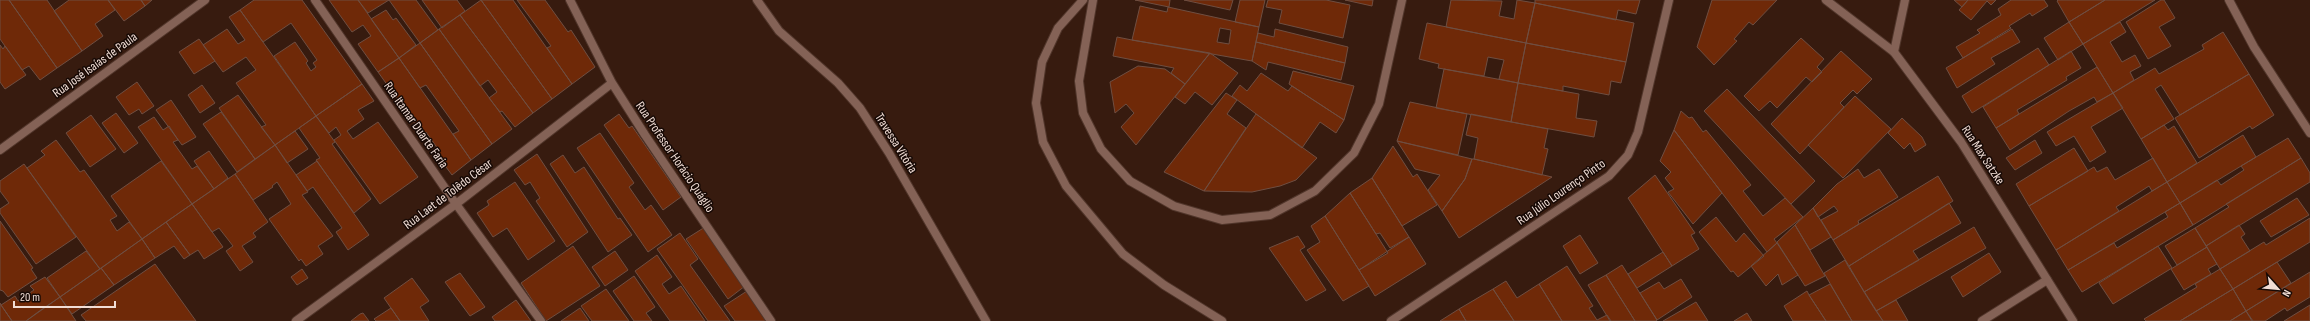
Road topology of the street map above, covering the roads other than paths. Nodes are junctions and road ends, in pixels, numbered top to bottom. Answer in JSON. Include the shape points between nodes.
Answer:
{"nodes":[{"id":1,"x":205,"y":0,"type":"edge"},
{"id":2,"x":315,"y":0,"type":"edge"},
{"id":3,"x":570,"y":0,"type":"edge"},
{"id":4,"x":757,"y":0,"type":"edge"},
{"id":5,"x":1083,"y":0,"type":"edge"},
{"id":6,"x":1093,"y":0,"type":"edge"},
{"id":7,"x":1402,"y":0,"type":"edge"},
{"id":8,"x":1669,"y":0,"type":"edge"},
{"id":9,"x":1826,"y":0,"type":"edge"},
{"id":10,"x":1906,"y":0,"type":"edge"},
{"id":11,"x":2229,"y":0,"type":"edge"},
{"id":12,"x":1894,"y":52,"type":"junction"},
{"id":13,"x":612,"y":83,"type":"junction"},
{"id":14,"x":2310,"y":133,"type":"edge"},
{"id":15,"x":0,"y":150,"type":"edge"},
{"id":16,"x":456,"y":204,"type":"junction"},
{"id":17,"x":2047,"y":280,"type":"junction"},
{"id":18,"x":296,"y":321,"type":"edge"},
{"id":19,"x":541,"y":321,"type":"edge"},
{"id":20,"x":771,"y":321,"type":"edge"},
{"id":21,"x":986,"y":321,"type":"edge"},
{"id":22,"x":1222,"y":321,"type":"edge"},
{"id":23,"x":1391,"y":321,"type":"edge"},
{"id":24,"x":1982,"y":321,"type":"edge"},
{"id":25,"x":2072,"y":321,"type":"edge"}],
"edges":[{"from":1,"to":15,"type":"street","name":"Rua José Isaías de Paula"},
{"from":2,"to":16,"type":"street","name":"Rua Itamar Duarte Faria"},
{"from":3,"to":13,"type":"street","name":"Rua Professor Horácio Quáglio"},
{"from":4,"to":21,"type":"street","name":"Travessa Vitória","via":[[779,31],[838,83],[860,108],[889,153]]},
{"from":5,"to":22,"type":"street","via":[[1058,28],[1042,62],[1036,103],[1044,142],[1066,186],[1122,254],[1164,285]]},
{"from":6,"to":7,"type":"street","via":[[1079,81],[1083,114],[1101,149],[1130,181],[1174,206],[1222,220],[1270,215],[1315,190],[1354,153],[1379,104]]},
{"from":8,"to":23,"type":"street","name":"Rua Júlio Lourenço Pinto","via":[[1638,132],[1628,155],[1609,176]]},
{"from":9,"to":12,"type":"street","name":"Rua Max Satzke"},
{"from":10,"to":12,"type":"street"},
{"from":11,"to":14,"type":"street","via":[[2254,47]]},
{"from":12,"to":17,"type":"street","name":"Rua Max Satzke","via":[[1961,142]]},
{"from":13,"to":16,"type":"street","name":"Rua Laet de Tolêdo César"},
{"from":13,"to":20,"type":"street","name":"Rua Professor Horácio Quáglio"},
{"from":16,"to":18,"type":"street","name":"Rua Laet de Tolêdo César"},
{"from":16,"to":19,"type":"street","name":"Rua Itamar Duarte Faria"},
{"from":17,"to":24,"type":"street"},
{"from":17,"to":25,"type":"street","name":"Rua Max Satzke"}]}
